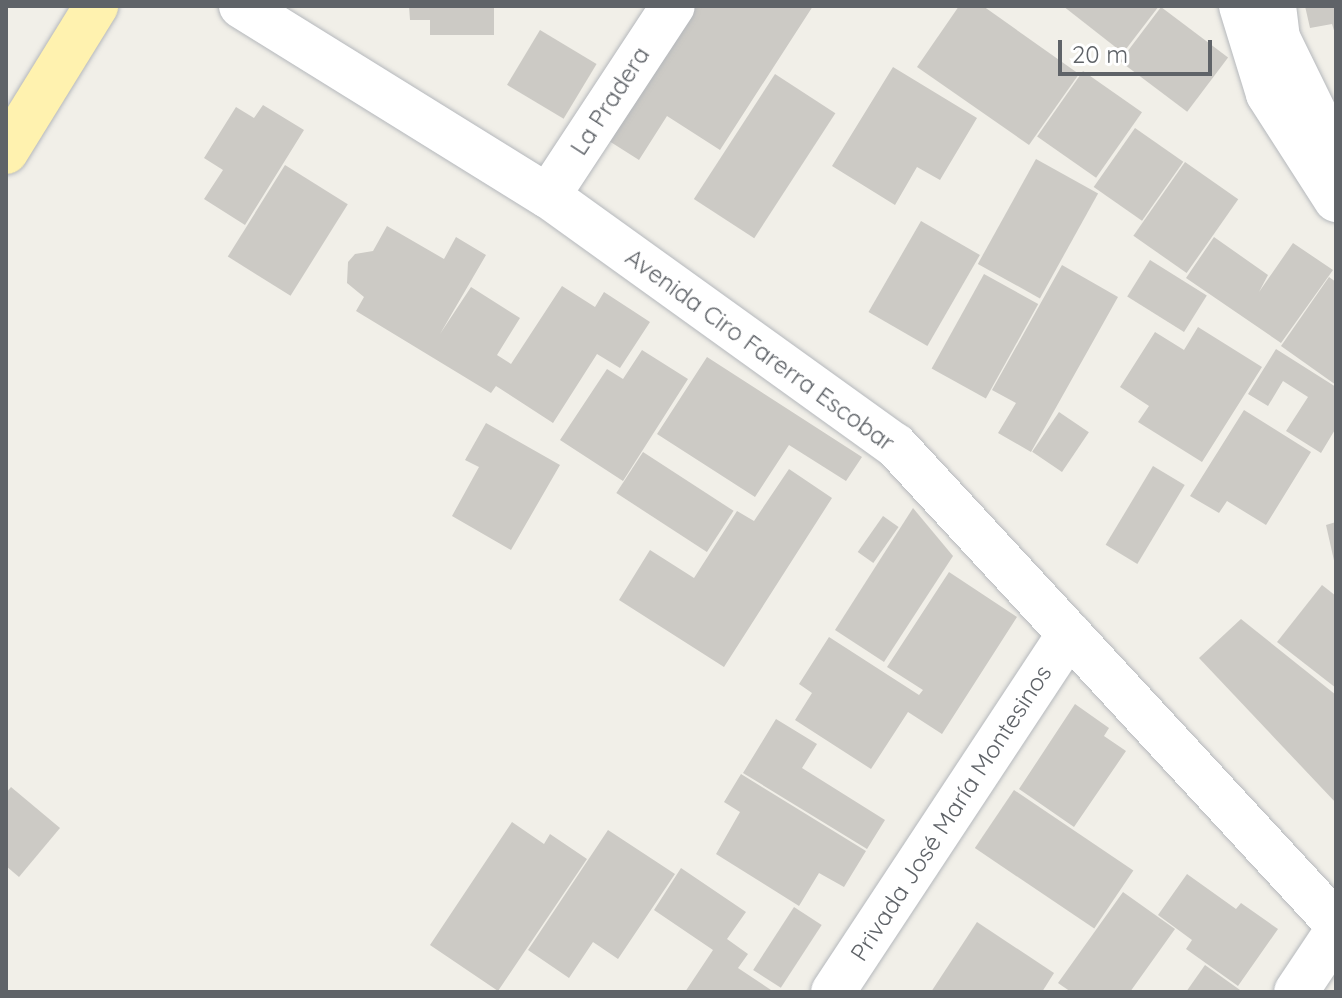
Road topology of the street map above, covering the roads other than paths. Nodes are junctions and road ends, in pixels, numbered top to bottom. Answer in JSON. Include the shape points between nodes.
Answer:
{"nodes":[{"id":1,"x":96,"y":6,"type":"edge"},
{"id":2,"x":241,"y":6,"type":"edge"},
{"id":3,"x":673,"y":6,"type":"edge"},
{"id":4,"x":1241,"y":6,"type":"edge"},
{"id":5,"x":1274,"y":6,"type":"edge"},
{"id":6,"x":6,"y":152,"type":"edge"},
{"id":7,"x":1336,"y":152,"type":"edge"},
{"id":8,"x":548,"y":196,"type":"junction"},
{"id":9,"x":1336,"y":200,"type":"edge"},
{"id":10,"x":1069,"y":634,"type":"junction"},
{"id":11,"x":1336,"y":923,"type":"edge"},
{"id":12,"x":1336,"y":932,"type":"edge"},
{"id":13,"x":833,"y":992,"type":"edge"},
{"id":14,"x":1296,"y":992,"type":"edge"}],
"edges":[{"from":1,"to":6,"type":"main road"},
{"from":2,"to":8,"type":"street","name":"Avenida Ciro Farerra Escobar"},
{"from":3,"to":8,"type":"street","name":"La Pradera"},
{"from":4,"to":9,"type":"street","via":[[1268,94]]},
{"from":5,"to":7,"type":"street","via":[[1278,38],[1312,115]]},
{"from":8,"to":10,"type":"street","name":"Avenida Ciro Farerra Escobar","via":[[895,445]]},
{"from":10,"to":11,"type":"street","name":"Avenida Ciro Farerra Escobar"},
{"from":10,"to":13,"type":"street","name":"Privada José María Montesinos"},
{"from":12,"to":14,"type":"street"}]}
